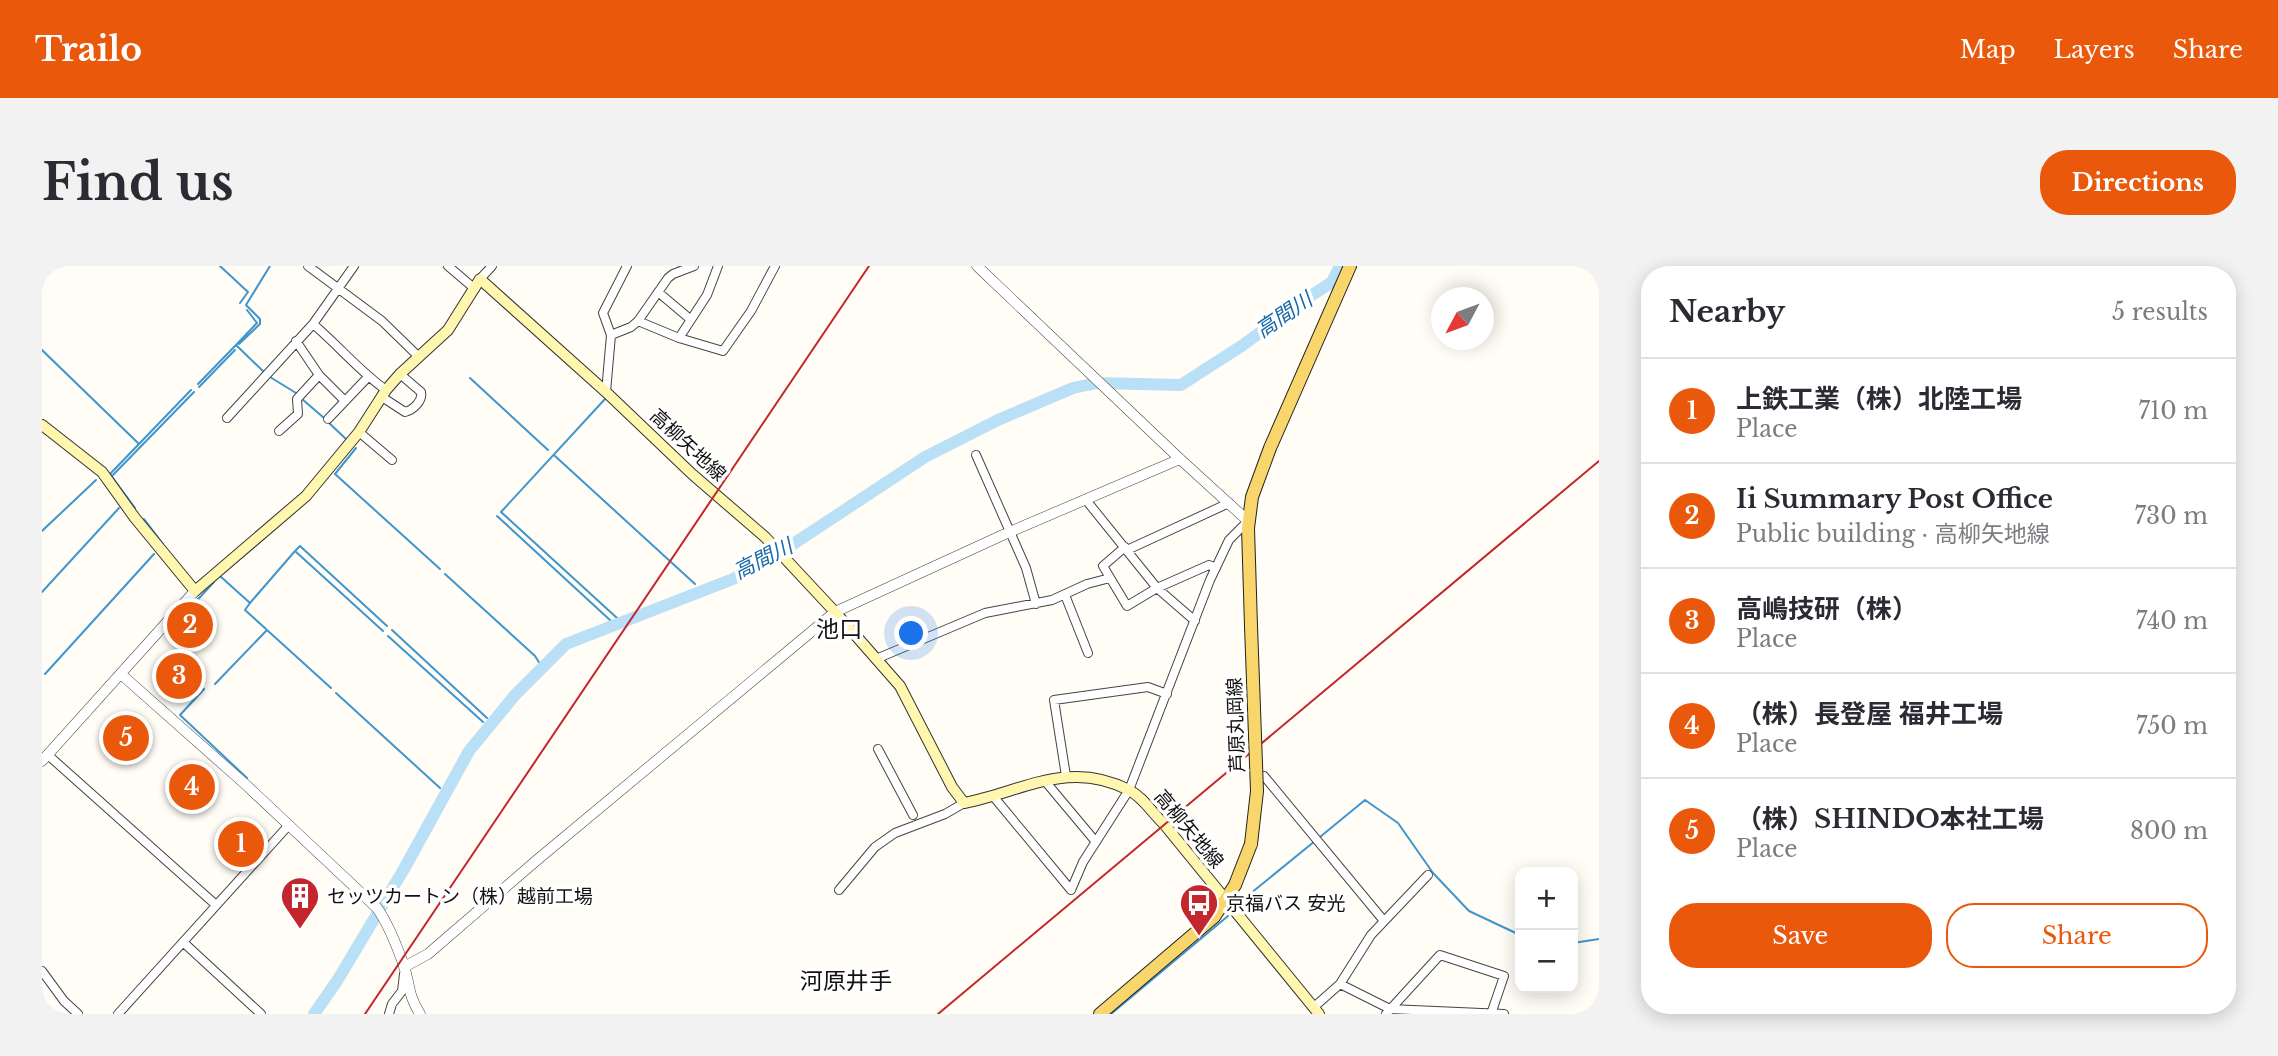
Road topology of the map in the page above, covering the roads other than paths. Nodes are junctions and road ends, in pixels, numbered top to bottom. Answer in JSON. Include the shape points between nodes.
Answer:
{"nodes":[{"id":1,"x":308,"y":266,"type":"edge"},
{"id":2,"x":354,"y":266,"type":"edge"},
{"id":3,"x":448,"y":266,"type":"edge"},
{"id":4,"x":492,"y":266,"type":"edge"},
{"id":5,"x":627,"y":266,"type":"edge"},
{"id":6,"x":694,"y":266,"type":"edge"},
{"id":7,"x":718,"y":266,"type":"edge"},
{"id":8,"x":764,"y":266,"type":"edge"},
{"id":9,"x":775,"y":266,"type":"edge"},
{"id":10,"x":977,"y":266,"type":"edge"},
{"id":11,"x":1350,"y":266,"type":"edge"},
{"id":12,"x":673,"y":270,"type":"edge"},
{"id":13,"x":477,"y":284,"type":"junction"},
{"id":14,"x":338,"y":287,"type":"junction"},
{"id":15,"x":658,"y":292,"type":"junction"},
{"id":16,"x":690,"y":319,"type":"junction"},
{"id":17,"x":638,"y":321,"type":"junction"},
{"id":18,"x":313,"y":324,"type":"junction"},
{"id":19,"x":611,"y":334,"type":"junction"},
{"id":20,"x":679,"y":338,"type":"junction"},
{"id":21,"x":296,"y":341,"type":"junction"},
{"id":22,"x":419,"y":357,"type":"junction"},
{"id":23,"x":400,"y":374,"type":"junction"},
{"id":24,"x":319,"y":375,"type":"junction"},
{"id":25,"x":368,"y":377,"type":"junction"},
{"id":26,"x":606,"y":392,"type":"junction"},
{"id":27,"x":384,"y":394,"type":"junction"},
{"id":28,"x":345,"y":401,"type":"junction"},
{"id":29,"x":228,"y":418,"type":"dead end"},
{"id":30,"x":328,"y":419,"type":"dead end"},
{"id":31,"x":42,"y":425,"type":"edge"},
{"id":32,"x":279,"y":431,"type":"dead end"},
{"id":33,"x":359,"y":432,"type":"junction"},
{"id":34,"x":976,"y":455,"type":"dead end"},
{"id":35,"x":1180,"y":459,"type":"junction"},
{"id":36,"x":392,"y":460,"type":"dead end"},
{"id":37,"x":1086,"y":500,"type":"junction"},
{"id":38,"x":1229,"y":503,"type":"junction"},
{"id":39,"x":1248,"y":521,"type":"junction"},
{"id":40,"x":1010,"y":532,"type":"junction"},
{"id":41,"x":1126,"y":548,"type":"junction"},
{"id":42,"x":1216,"y":568,"type":"junction"},
{"id":43,"x":1110,"y":578,"type":"junction"},
{"id":44,"x":1157,"y":588,"type":"junction"},
{"id":45,"x":195,"y":591,"type":"junction"},
{"id":46,"x":1065,"y":595,"type":"junction"},
{"id":47,"x":1036,"y":604,"type":"junction"},
{"id":48,"x":835,"y":612,"type":"junction"},
{"id":49,"x":1195,"y":621,"type":"junction"},
{"id":50,"x":1088,"y":653,"type":"dead end"},
{"id":51,"x":876,"y":659,"type":"junction"},
{"id":52,"x":122,"y":675,"type":"junction"},
{"id":53,"x":1167,"y":694,"type":"junction"},
{"id":54,"x":878,"y":749,"type":"dead end"},
{"id":55,"x":45,"y":758,"type":"edge"},
{"id":56,"x":1066,"y":776,"type":"junction"},
{"id":57,"x":1264,"y":776,"type":"dead end"},
{"id":58,"x":1045,"y":782,"type":"junction"},
{"id":59,"x":1129,"y":790,"type":"junction"},
{"id":60,"x":993,"y":796,"type":"junction"},
{"id":61,"x":964,"y":803,"type":"junction"},
{"id":62,"x":913,"y":815,"type":"dead end"},
{"id":63,"x":288,"y":827,"type":"junction"},
{"id":64,"x":1096,"y":842,"type":"junction"},
{"id":65,"x":1428,"y":874,"type":"dead end"},
{"id":66,"x":839,"y":890,"type":"dead end"},
{"id":67,"x":1226,"y":901,"type":"junction"},
{"id":68,"x":216,"y":905,"type":"junction"},
{"id":69,"x":1384,"y":921,"type":"junction"},
{"id":70,"x":183,"y":942,"type":"junction"},
{"id":71,"x":404,"y":967,"type":"junction"},
{"id":72,"x":42,"y":971,"type":"edge"},
{"id":73,"x":1340,"y":984,"type":"junction"},
{"id":74,"x":1317,"y":1011,"type":"edge"},
{"id":75,"x":1388,"y":1011,"type":"edge"},
{"id":76,"x":1406,"y":1012,"type":"edge"},
{"id":77,"x":78,"y":1014,"type":"edge"},
{"id":78,"x":118,"y":1014,"type":"edge"},
{"id":79,"x":261,"y":1014,"type":"edge"},
{"id":80,"x":389,"y":1014,"type":"edge"},
{"id":81,"x":420,"y":1014,"type":"edge"},
{"id":82,"x":1100,"y":1014,"type":"edge"},
{"id":83,"x":1492,"y":1014,"type":"edge"},
{"id":84,"x":1504,"y":1014,"type":"edge"}],
"edges":[{"from":1,"to":14,"type":"street"},
{"from":2,"to":14,"type":"street"},
{"from":3,"to":13,"type":"street"},
{"from":4,"to":13,"type":"street"},
{"from":5,"to":19,"type":"street","via":[[603,313]]},
{"from":6,"to":12,"type":"street"},
{"from":7,"to":16,"type":"street","via":[[707,295]]},
{"from":8,"to":9,"type":"street"},
{"from":9,"to":20,"type":"street","via":[[723,351]]},
{"from":10,"to":35,"type":"street"},
{"from":11,"to":39,"type":"main road","name":"芦原丸岡線","via":[[1270,448]]},
{"from":12,"to":15,"type":"street"},
{"from":13,"to":22,"type":"main road","via":[[448,330]]},
{"from":13,"to":26,"type":"main road","name":"高柳矢地線"},
{"from":14,"to":18,"type":"street"},
{"from":14,"to":22,"type":"street"},
{"from":15,"to":16,"type":"street"},
{"from":15,"to":17,"type":"street"},
{"from":16,"to":20,"type":"street"},
{"from":17,"to":19,"type":"street"},
{"from":17,"to":20,"type":"street"},
{"from":18,"to":21,"type":"street"},
{"from":18,"to":25,"type":"street"},
{"from":19,"to":26,"type":"street"},
{"from":21,"to":24,"type":"street"},
{"from":21,"to":29,"type":"street"},
{"from":22,"to":23,"type":"main road"},
{"from":23,"to":27,"type":"main road"},
{"from":23,"to":27,"type":"street","via":[[421,392],[411,411],[405,412]]},
{"from":24,"to":28,"type":"street"},
{"from":24,"to":32,"type":"street","via":[[297,399],[298,414]]},
{"from":25,"to":27,"type":"street"},
{"from":25,"to":28,"type":"street"},
{"from":26,"to":48,"type":"main road","name":"高柳矢地線","via":[[765,537]]},
{"from":27,"to":33,"type":"main road"},
{"from":28,"to":30,"type":"street"},
{"from":31,"to":45,"type":"main road","via":[[102,472]]},
{"from":33,"to":36,"type":"street"},
{"from":33,"to":45,"type":"main road","via":[[306,496]]},
{"from":34,"to":40,"type":"street"},
{"from":35,"to":37,"type":"street"},
{"from":35,"to":38,"type":"street"},
{"from":37,"to":40,"type":"street"},
{"from":37,"to":41,"type":"street"},
{"from":38,"to":39,"type":"street"},
{"from":38,"to":41,"type":"street"},
{"from":39,"to":42,"type":"street","via":[[1229,540]]},
{"from":39,"to":67,"type":"main road","name":"芦原丸岡線","bridge":true,"via":[[1256,819],[1240,876]]},
{"from":40,"to":47,"type":"street"},
{"from":40,"to":48,"type":"street"},
{"from":41,"to":43,"type":"street","via":[[1103,566]]},
{"from":41,"to":44,"type":"street"},
{"from":42,"to":44,"type":"street","via":[[1209,565]]},
{"from":42,"to":49,"type":"street"},
{"from":43,"to":44,"type":"street","via":[[1127,606]]},
{"from":43,"to":46,"type":"street"},
{"from":44,"to":49,"type":"street"},
{"from":45,"to":52,"type":"street"},
{"from":46,"to":47,"type":"street"},
{"from":46,"to":50,"type":"street"},
{"from":47,"to":51,"type":"street","via":[[985,612]]},
{"from":48,"to":51,"type":"main road","name":"高柳矢地線"},
{"from":48,"to":71,"type":"street","via":[[428,954]]},
{"from":49,"to":53,"type":"street"},
{"from":51,"to":61,"type":"main road","name":"高柳矢地線","via":[[900,686]]},
{"from":52,"to":55,"type":"street"},
{"from":52,"to":63,"type":"street"},
{"from":53,"to":56,"type":"street","via":[[1148,687],[1054,700]]},
{"from":53,"to":59,"type":"street"},
{"from":54,"to":62,"type":"street"},
{"from":55,"to":68,"type":"street"},
{"from":56,"to":58,"type":"main road","name":"高柳矢地線"},
{"from":56,"to":59,"type":"main road","name":"高柳矢地線","via":[[1091,777]]},
{"from":57,"to":69,"type":"street"},
{"from":58,"to":60,"type":"main road","name":"高柳矢地線"},
{"from":58,"to":64,"type":"street"},
{"from":59,"to":64,"type":"street"},
{"from":59,"to":67,"type":"main road","name":"高柳矢地線","via":[[1142,799]]},
{"from":60,"to":61,"type":"main road","name":"高柳矢地線"},
{"from":60,"to":64,"type":"street","via":[[1071,890]]},
{"from":61,"to":66,"type":"street","via":[[895,833],[875,847]]},
{"from":63,"to":68,"type":"street"},
{"from":63,"to":71,"type":"street","via":[[373,904],[388,926]]},
{"from":65,"to":69,"type":"street"},
{"from":67,"to":74,"type":"main road","name":"高柳矢地線"},
{"from":67,"to":82,"type":"main road","name":"芦原丸岡線","via":[[1206,925]]},
{"from":68,"to":70,"type":"street"},
{"from":69,"to":73,"type":"street"},
{"from":70,"to":78,"type":"street"},
{"from":70,"to":79,"type":"street"},
{"from":71,"to":80,"type":"street","via":[[402,991]]},
{"from":71,"to":81,"type":"street","via":[[409,995]]},
{"from":72,"to":77,"type":"street"},
{"from":73,"to":74,"type":"street"},
{"from":73,"to":75,"type":"street"},
{"from":75,"to":76,"type":"street"},
{"from":75,"to":83,"type":"street","via":[[1440,955],[1504,976]]},
{"from":76,"to":83,"type":"street"},
{"from":83,"to":84,"type":"street"}]}
